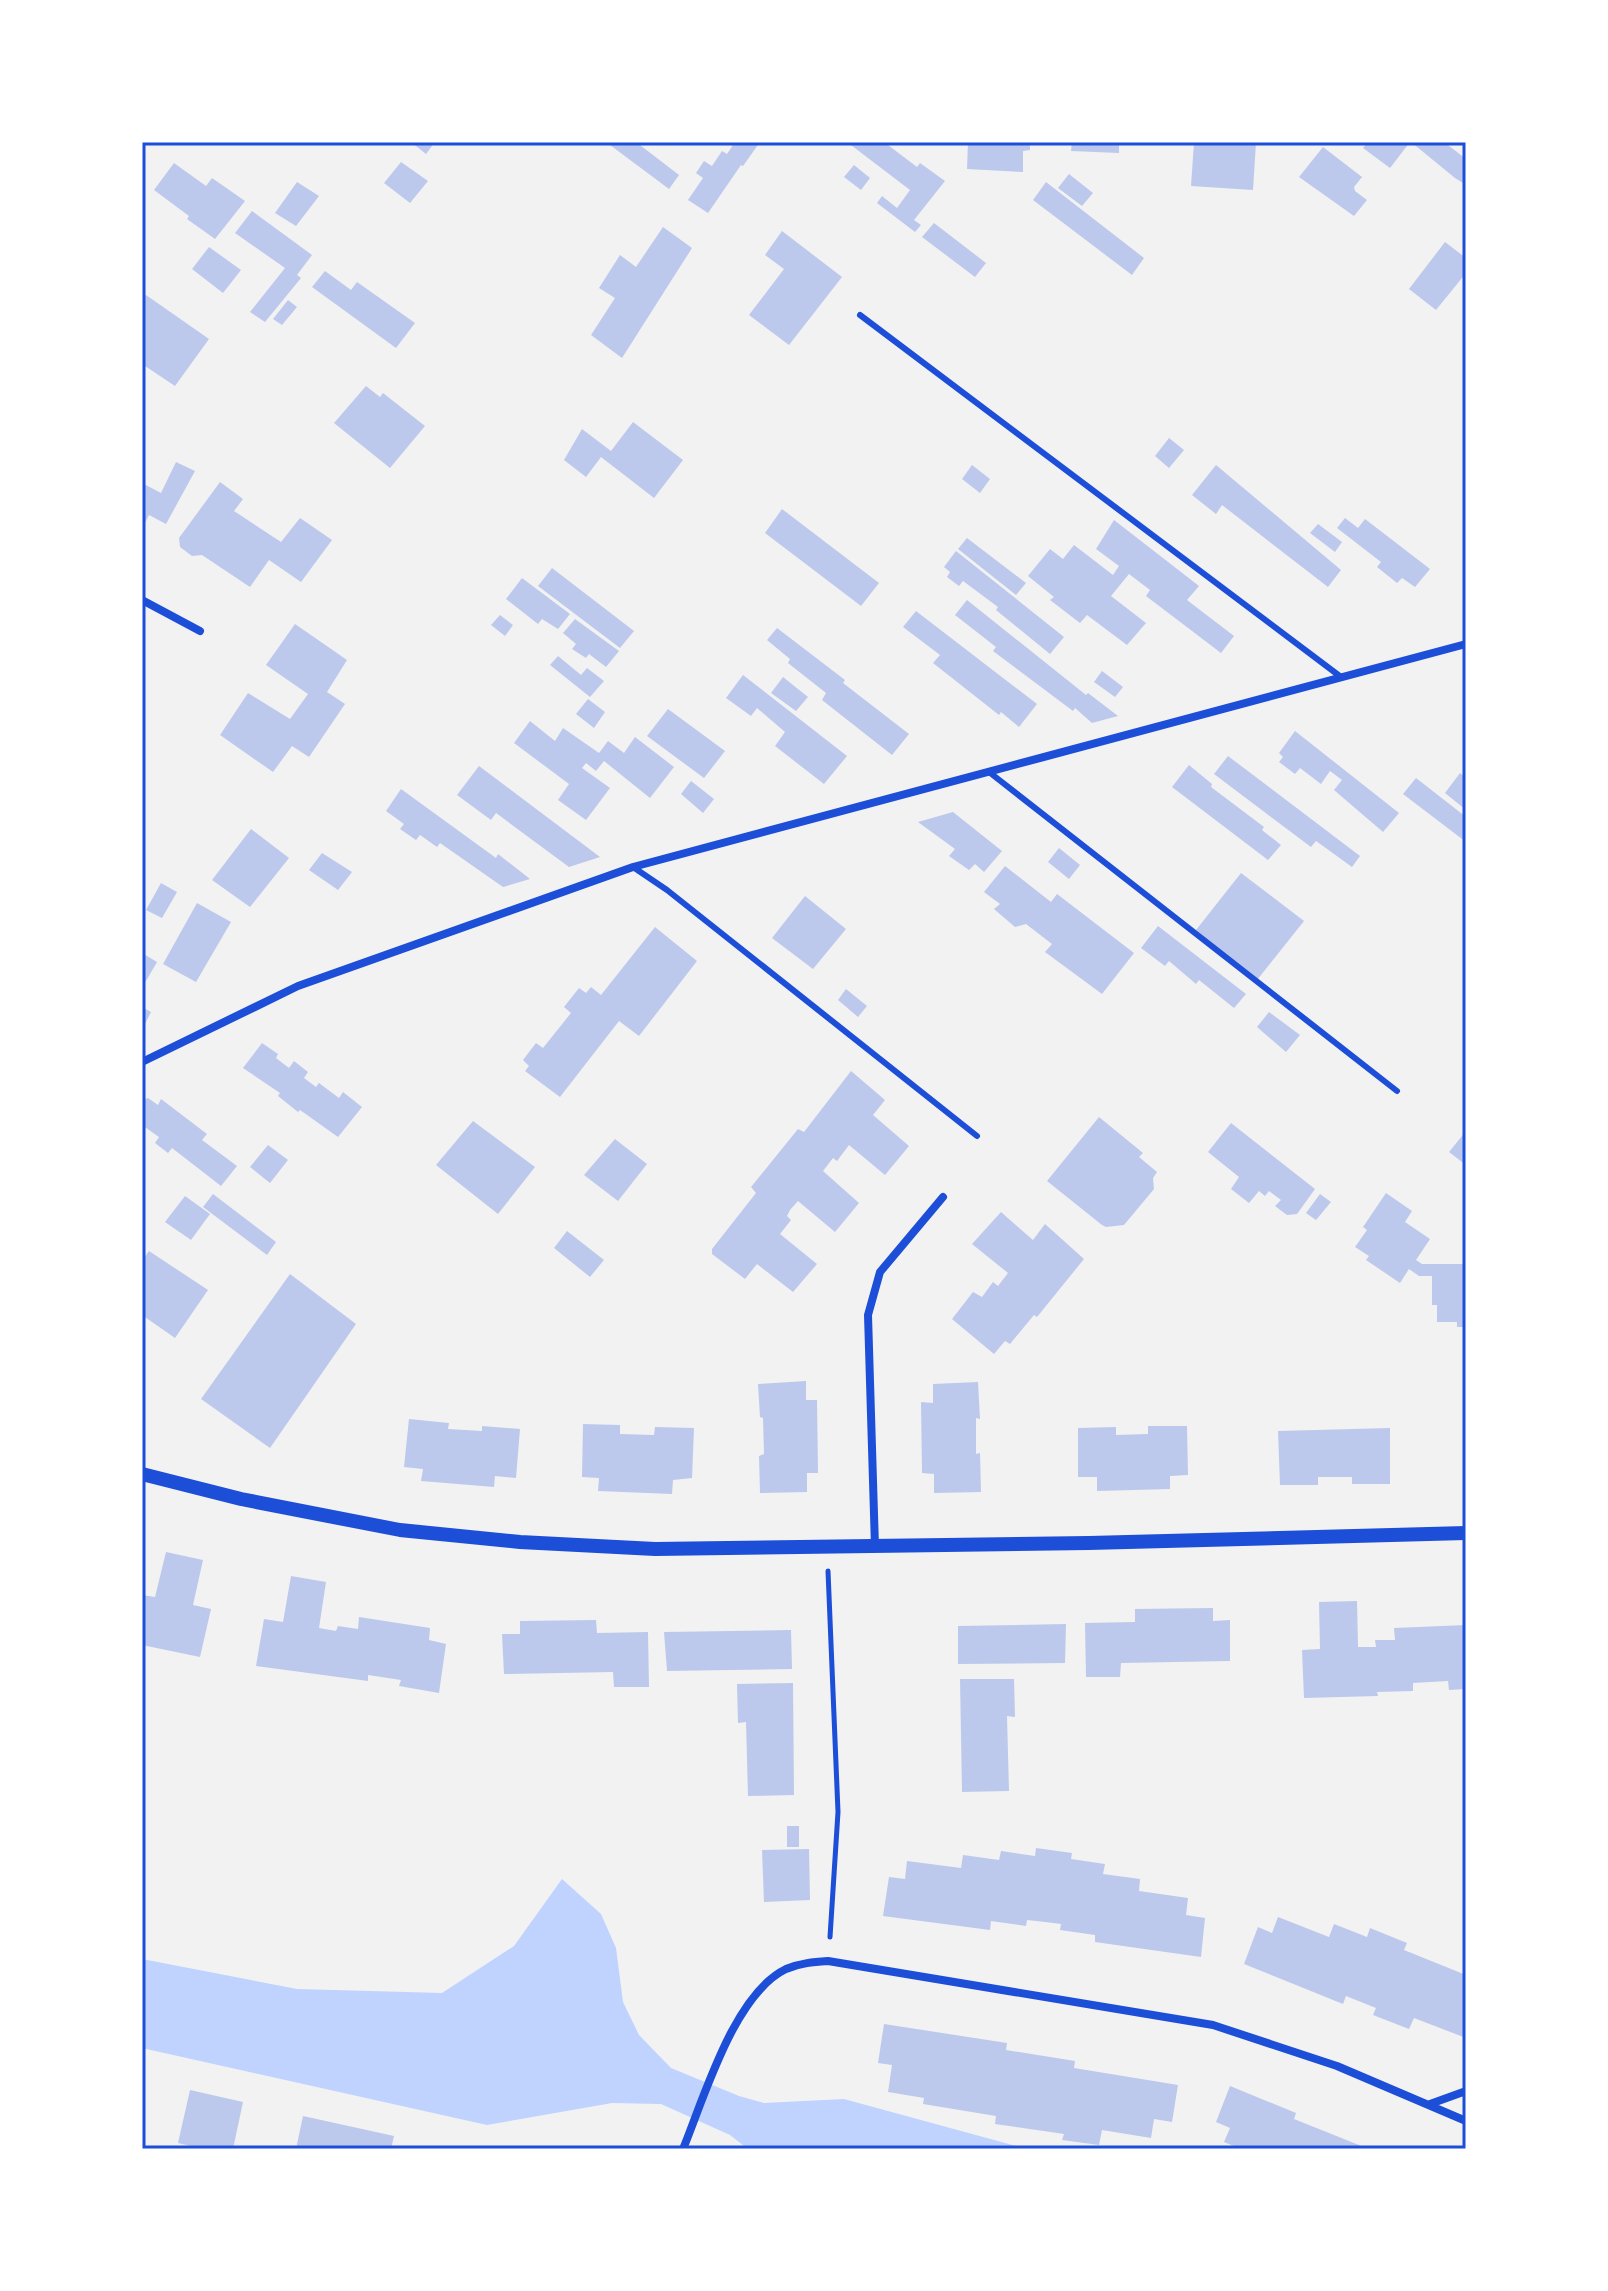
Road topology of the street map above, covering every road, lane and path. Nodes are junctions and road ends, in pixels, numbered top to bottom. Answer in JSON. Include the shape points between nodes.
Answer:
{"nodes":[{"id":1,"x":860,"y":315,"type":"dead end"},
{"id":2,"x":142,"y":600,"type":"edge"},
{"id":3,"x":200,"y":631,"type":"dead end"},
{"id":4,"x":1466,"y":644,"type":"edge"},
{"id":5,"x":1341,"y":677,"type":"junction"},
{"id":6,"x":989,"y":772,"type":"junction"},
{"id":7,"x":633,"y":867,"type":"junction"},
{"id":8,"x":142,"y":1062,"type":"edge"},
{"id":9,"x":1397,"y":1091,"type":"dead end"},
{"id":10,"x":977,"y":1136,"type":"dead end"},
{"id":11,"x":943,"y":1197,"type":"dead end"},
{"id":12,"x":142,"y":1474,"type":"edge"},
{"id":13,"x":1466,"y":1533,"type":"edge"},
{"id":14,"x":828,"y":1546,"type":"junction"},
{"id":15,"x":875,"y":1547,"type":"junction"},
{"id":16,"x":828,"y":1961,"type":"junction"},
{"id":17,"x":1466,"y":2091,"type":"edge"},
{"id":18,"x":1429,"y":2104,"type":"junction"},
{"id":19,"x":1466,"y":2121,"type":"edge"},
{"id":20,"x":683,"y":2149,"type":"edge"}],
"edges":[{"from":1,"to":5,"type":"lane"},
{"from":2,"to":3,"type":"street"},
{"from":4,"to":5,"type":"street"},
{"from":5,"to":6,"type":"street"},
{"from":6,"to":7,"type":"street"},
{"from":6,"to":9,"type":"lane"},
{"from":7,"to":8,"type":"street","via":[[298,986]]},
{"from":7,"to":10,"type":"lane"},
{"from":11,"to":15,"type":"street","via":[[880,1272],[868,1315]]},
{"from":12,"to":14,"type":"street","via":[[400,1530],[655,1549]]},
{"from":13,"to":15,"type":"street"},
{"from":14,"to":15,"type":"street"},
{"from":14,"to":16,"type":"path","via":[[838,1812]]},
{"from":16,"to":18,"type":"street","via":[[1213,2025],[1337,2066]]},
{"from":16,"to":20,"type":"street","via":[[784,1970],[744,2011]]},
{"from":17,"to":18,"type":"street"},
{"from":18,"to":19,"type":"street"}]}
